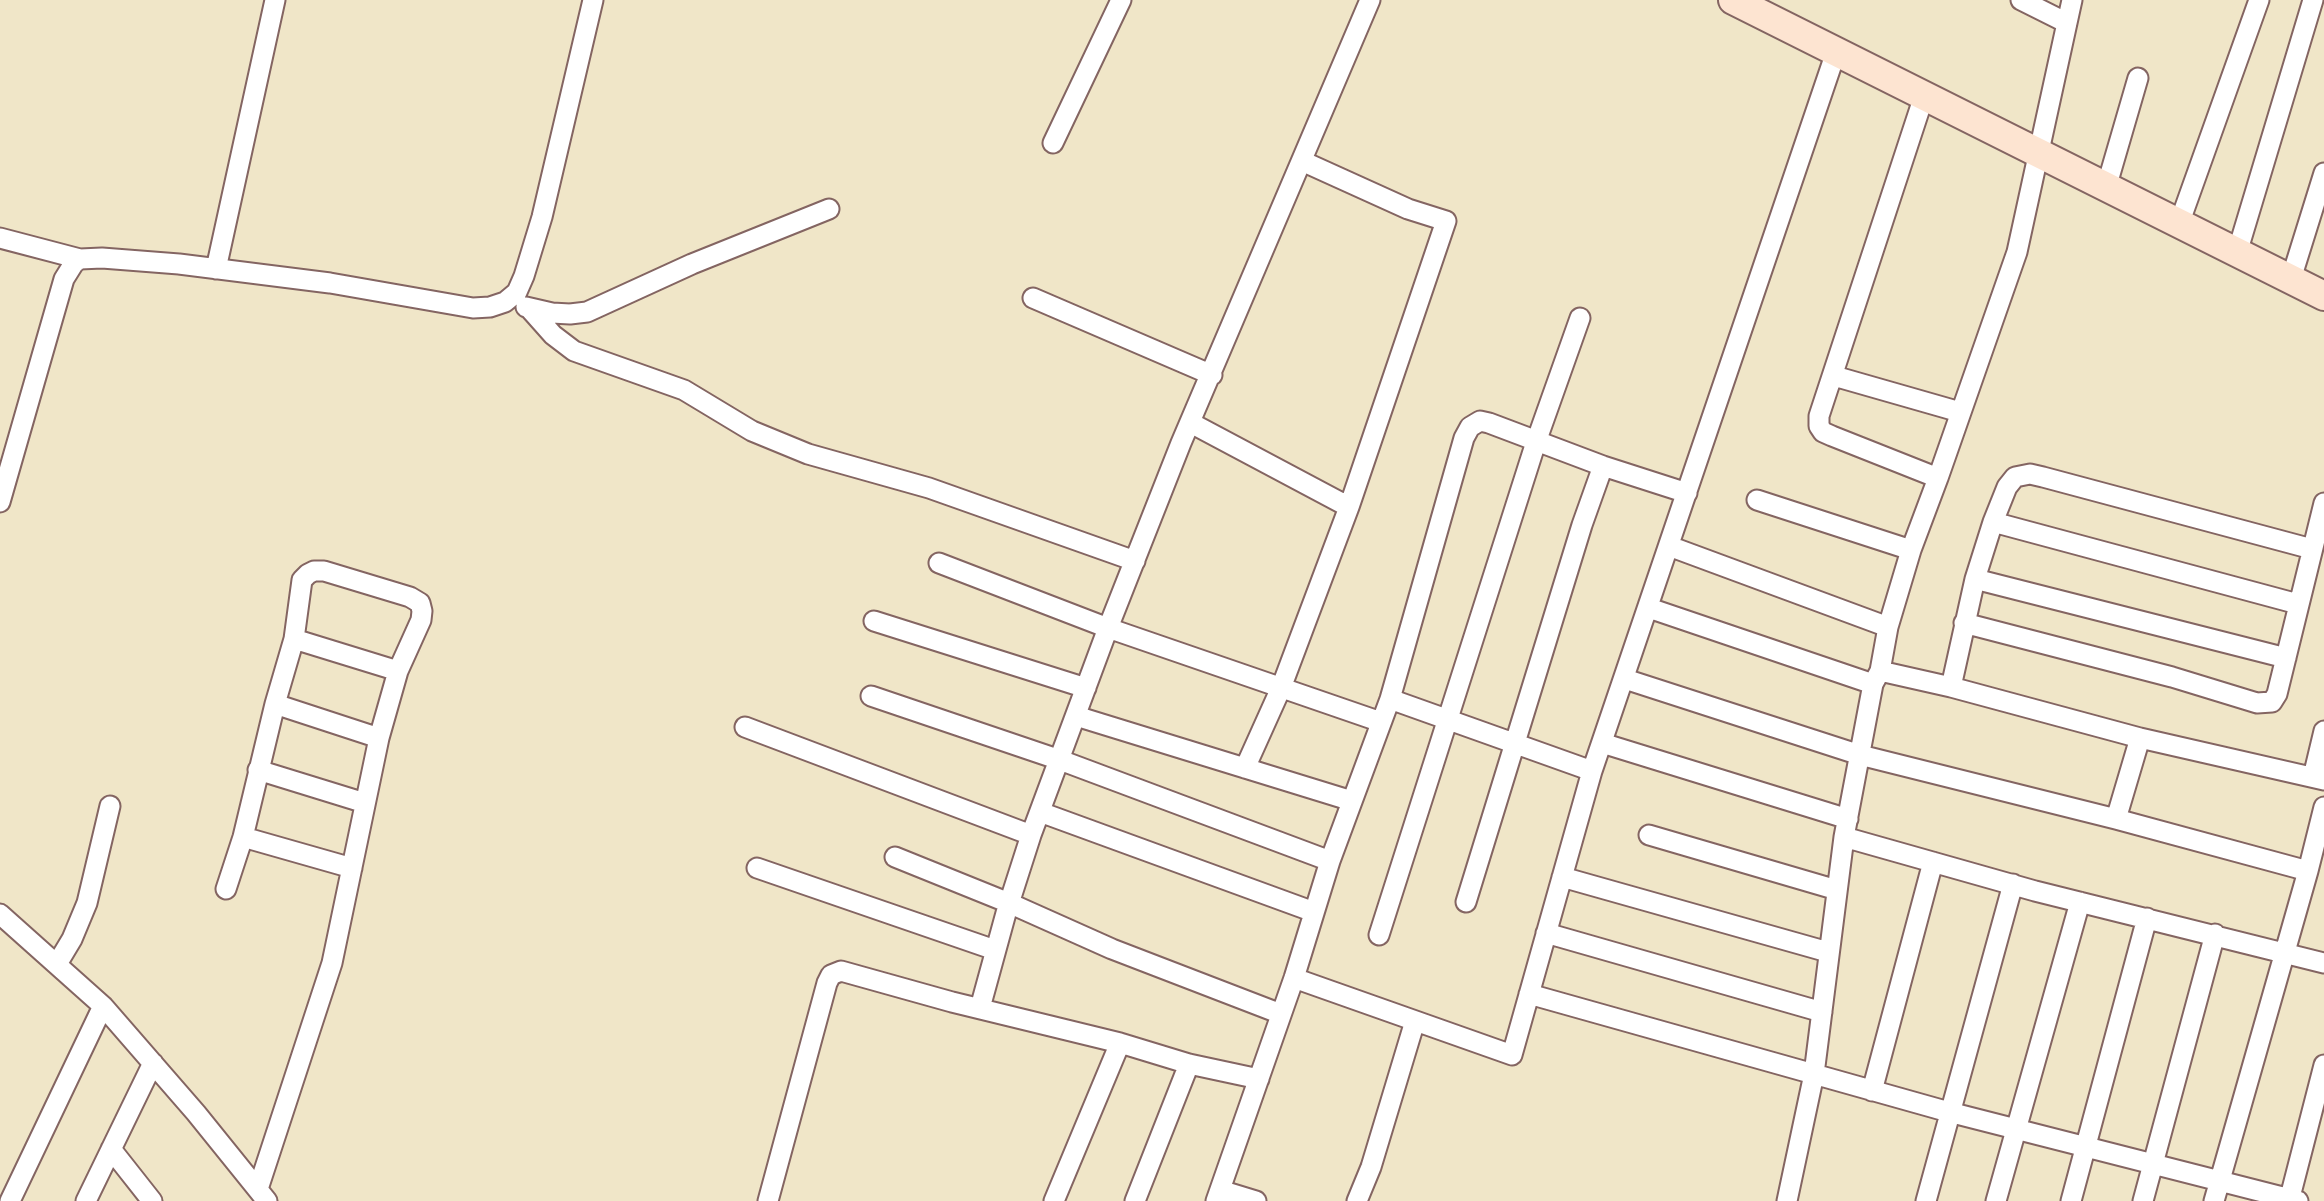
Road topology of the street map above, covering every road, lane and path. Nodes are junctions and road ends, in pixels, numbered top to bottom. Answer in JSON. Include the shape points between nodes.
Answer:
{"nodes":[{"id":1,"x":275,"y":0,"type":"edge"},
{"id":2,"x":593,"y":0,"type":"edge"},
{"id":3,"x":1121,"y":0,"type":"edge"},
{"id":4,"x":1370,"y":0,"type":"edge"},
{"id":5,"x":1733,"y":0,"type":"edge"},
{"id":6,"x":2021,"y":0,"type":"edge"},
{"id":7,"x":2072,"y":0,"type":"edge"},
{"id":8,"x":2259,"y":0,"type":"edge"},
{"id":9,"x":2313,"y":0,"type":"edge"},
{"id":10,"x":2067,"y":23,"type":"junction"},
{"id":11,"x":1836,"y":52,"type":"junction"},
{"id":12,"x":2138,"y":78,"type":"dead end"},
{"id":13,"x":1924,"y":96,"type":"junction"},
{"id":14,"x":1053,"y":143,"type":"dead end"},
{"id":15,"x":2039,"y":153,"type":"junction"},
{"id":16,"x":1302,"y":161,"type":"junction"},
{"id":17,"x":2324,"y":173,"type":"edge"},
{"id":18,"x":2106,"y":188,"type":"junction"},
{"id":19,"x":829,"y":209,"type":"dead end"},
{"id":20,"x":2179,"y":225,"type":"junction"},
{"id":21,"x":0,"y":238,"type":"edge"},
{"id":22,"x":2236,"y":253,"type":"junction"},
{"id":23,"x":80,"y":259,"type":"junction"},
{"id":24,"x":216,"y":269,"type":"junction"},
{"id":25,"x":2291,"y":279,"type":"junction"},
{"id":26,"x":2324,"y":296,"type":"edge"},
{"id":27,"x":1033,"y":298,"type":"dead end"},
{"id":28,"x":505,"y":302,"type":"junction"},
{"id":29,"x":529,"y":307,"type":"junction"},
{"id":30,"x":1580,"y":318,"type":"dead end"},
{"id":31,"x":1212,"y":375,"type":"junction"},
{"id":32,"x":1834,"y":376,"type":"junction"},
{"id":33,"x":1960,"y":412,"type":"junction"},
{"id":34,"x":1191,"y":423,"type":"junction"},
{"id":35,"x":1536,"y":442,"type":"junction"},
{"id":36,"x":1603,"y":467,"type":"junction"},
{"id":37,"x":1938,"y":478,"type":"junction"},
{"id":38,"x":1687,"y":493,"type":"junction"},
{"id":39,"x":1757,"y":500,"type":"dead end"},
{"id":40,"x":0,"y":502,"type":"edge"},
{"id":41,"x":2324,"y":503,"type":"edge"},
{"id":42,"x":1349,"y":507,"type":"junction"},
{"id":43,"x":1993,"y":522,"type":"junction"},
{"id":44,"x":1669,"y":546,"type":"junction"},
{"id":45,"x":2312,"y":549,"type":"junction"},
{"id":46,"x":1911,"y":550,"type":"junction"},
{"id":47,"x":1135,"y":562,"type":"junction"},
{"id":48,"x":939,"y":563,"type":"dead end"},
{"id":49,"x":1975,"y":579,"type":"junction"},
{"id":50,"x":2298,"y":604,"type":"junction"},
{"id":51,"x":1649,"y":608,"type":"junction"},
{"id":52,"x":874,"y":621,"type":"dead end"},
{"id":53,"x":1964,"y":624,"type":"junction"},
{"id":54,"x":1888,"y":627,"type":"junction"},
{"id":55,"x":1108,"y":628,"type":"junction"},
{"id":56,"x":293,"y":639,"type":"junction"},
{"id":57,"x":2286,"y":658,"type":"junction"},
{"id":58,"x":398,"y":671,"type":"junction"},
{"id":59,"x":1876,"y":677,"type":"junction"},
{"id":60,"x":1625,"y":679,"type":"junction"},
{"id":61,"x":1951,"y":687,"type":"junction"},
{"id":62,"x":1086,"y":688,"type":"junction"},
{"id":63,"x":1281,"y":688,"type":"junction"},
{"id":64,"x":871,"y":696,"type":"dead end"},
{"id":65,"x":1390,"y":699,"type":"junction"},
{"id":66,"x":275,"y":704,"type":"junction"},
{"id":67,"x":1076,"y":716,"type":"junction"},
{"id":68,"x":1447,"y":719,"type":"junction"},
{"id":69,"x":1381,"y":722,"type":"junction"},
{"id":70,"x":745,"y":727,"type":"dead end"},
{"id":71,"x":2324,"y":731,"type":"edge"},
{"id":72,"x":379,"y":738,"type":"junction"},
{"id":73,"x":2140,"y":738,"type":"junction"},
{"id":74,"x":1516,"y":742,"type":"junction"},
{"id":75,"x":1602,"y":743,"type":"junction"},
{"id":76,"x":1860,"y":755,"type":"junction"},
{"id":77,"x":1060,"y":760,"type":"junction"},
{"id":78,"x":1245,"y":768,"type":"junction"},
{"id":79,"x":258,"y":770,"type":"junction"},
{"id":80,"x":1592,"y":771,"type":"junction"},
{"id":81,"x":2318,"y":779,"type":"edge"},
{"id":82,"x":1352,"y":801,"type":"junction"},
{"id":83,"x":365,"y":803,"type":"junction"},
{"id":84,"x":110,"y":806,"type":"dead end"},
{"id":85,"x":2324,"y":807,"type":"edge"},
{"id":86,"x":1040,"y":812,"type":"junction"},
{"id":87,"x":2116,"y":819,"type":"junction"},
{"id":88,"x":1846,"y":828,"type":"junction"},
{"id":89,"x":2321,"y":833,"type":"edge"},
{"id":90,"x":1031,"y":835,"type":"junction"},
{"id":91,"x":1649,"y":835,"type":"dead end"},
{"id":92,"x":243,"y":837,"type":"junction"},
{"id":93,"x":895,"y":858,"type":"dead end"},
{"id":94,"x":1330,"y":860,"type":"junction"},
{"id":95,"x":1933,"y":862,"type":"junction"},
{"id":96,"x":352,"y":868,"type":"junction"},
{"id":97,"x":757,"y":868,"type":"dead end"},
{"id":98,"x":2308,"y":871,"type":"junction"},
{"id":99,"x":1562,"y":877,"type":"junction"},
{"id":100,"x":2013,"y":884,"type":"junction"},
{"id":101,"x":226,"y":889,"type":"dead end"},
{"id":102,"x":1837,"y":890,"type":"junction"},
{"id":103,"x":1465,"y":902,"type":"dead end"},
{"id":104,"x":2080,"y":902,"type":"junction"},
{"id":105,"x":1009,"y":903,"type":"junction"},
{"id":106,"x":1314,"y":912,"type":"junction"},
{"id":107,"x":0,"y":914,"type":"edge"},
{"id":108,"x":2147,"y":918,"type":"junction"},
{"id":109,"x":1546,"y":933,"type":"junction"},
{"id":110,"x":2215,"y":934,"type":"junction"},
{"id":111,"x":1379,"y":935,"type":"dead end"},
{"id":112,"x":995,"y":950,"type":"junction"},
{"id":113,"x":1828,"y":952,"type":"junction"},
{"id":114,"x":2284,"y":954,"type":"junction"},
{"id":115,"x":2324,"y":963,"type":"edge"},
{"id":116,"x":57,"y":964,"type":"junction"},
{"id":117,"x":1294,"y":978,"type":"junction"},
{"id":118,"x":1529,"y":993,"type":"junction"},
{"id":119,"x":103,"y":1006,"type":"junction"},
{"id":120,"x":980,"y":1008,"type":"junction"},
{"id":121,"x":1822,"y":1012,"type":"junction"},
{"id":122,"x":1281,"y":1014,"type":"junction"},
{"id":123,"x":1415,"y":1021,"type":"junction"},
{"id":124,"x":1120,"y":1043,"type":"junction"},
{"id":125,"x":153,"y":1063,"type":"junction"},
{"id":126,"x":1189,"y":1064,"type":"junction"},
{"id":127,"x":2324,"y":1065,"type":"edge"},
{"id":128,"x":1814,"y":1074,"type":"junction"},
{"id":129,"x":1258,"y":1079,"type":"junction"},
{"id":130,"x":1872,"y":1091,"type":"junction"},
{"id":131,"x":1949,"y":1112,"type":"junction"},
{"id":132,"x":2016,"y":1130,"type":"junction"},
{"id":133,"x":2086,"y":1146,"type":"junction"},
{"id":134,"x":111,"y":1149,"type":"junction"},
{"id":135,"x":2154,"y":1163,"type":"junction"},
{"id":136,"x":2220,"y":1180,"type":"junction"},
{"id":137,"x":262,"y":1195,"type":"edge"},
{"id":138,"x":1218,"y":1196,"type":"edge"},
{"id":139,"x":2292,"y":1200,"type":"edge"},
{"id":140,"x":10,"y":1201,"type":"edge"},
{"id":141,"x":86,"y":1201,"type":"edge"},
{"id":142,"x":152,"y":1201,"type":"edge"},
{"id":143,"x":768,"y":1201,"type":"edge"},
{"id":144,"x":1054,"y":1201,"type":"edge"},
{"id":145,"x":1135,"y":1201,"type":"edge"},
{"id":146,"x":1256,"y":1201,"type":"edge"},
{"id":147,"x":1357,"y":1201,"type":"edge"},
{"id":148,"x":1787,"y":1201,"type":"edge"},
{"id":149,"x":1926,"y":1201,"type":"edge"},
{"id":150,"x":1996,"y":1201,"type":"edge"},
{"id":151,"x":2071,"y":1201,"type":"edge"},
{"id":152,"x":2143,"y":1201,"type":"edge"},
{"id":153,"x":2214,"y":1201,"type":"edge"}],
"edges":[{"from":1,"to":24,"type":"street"},
{"from":2,"to":28,"type":"street","via":[[542,217],[524,276],[517,292]]},
{"from":3,"to":14,"type":"street"},
{"from":4,"to":16,"type":"street"},
{"from":5,"to":11,"type":"street"},
{"from":6,"to":10,"type":"street"},
{"from":7,"to":10,"type":"street"},
{"from":8,"to":20,"type":"street"},
{"from":9,"to":22,"type":"street"},
{"from":10,"to":15,"type":"street"},
{"from":11,"to":13,"type":"street"},
{"from":11,"to":38,"type":"street"},
{"from":12,"to":18,"type":"street"},
{"from":13,"to":15,"type":"street"},
{"from":13,"to":32,"type":"street"},
{"from":15,"to":18,"type":"street"},
{"from":15,"to":33,"type":"street","via":[[2017,252]]},
{"from":16,"to":31,"type":"street"},
{"from":16,"to":42,"type":"street","via":[[1446,222]]},
{"from":17,"to":25,"type":"street"},
{"from":18,"to":20,"type":"street"},
{"from":19,"to":29,"type":"street","via":[[587,312],[552,313]]},
{"from":20,"to":22,"type":"street"},
{"from":21,"to":23,"type":"street"},
{"from":22,"to":25,"type":"street"},
{"from":23,"to":24,"type":"street"},
{"from":23,"to":40,"type":"street","via":[[64,279]]},
{"from":24,"to":28,"type":"street","via":[[473,308]]},
{"from":25,"to":26,"type":"street"},
{"from":27,"to":31,"type":"street"},
{"from":28,"to":29,"type":"street"},
{"from":29,"to":47,"type":"street","via":[[574,351],[684,390],[752,431],[808,454],[929,488]]},
{"from":30,"to":35,"type":"street"},
{"from":31,"to":34,"type":"street"},
{"from":32,"to":33,"type":"street"},
{"from":32,"to":37,"type":"street","via":[[1819,416],[1823,432]]},
{"from":33,"to":37,"type":"street"},
{"from":34,"to":42,"type":"street"},
{"from":34,"to":47,"type":"street"},
{"from":35,"to":36,"type":"street"},
{"from":35,"to":65,"type":"street","via":[[1480,421],[1464,438]]},
{"from":35,"to":68,"type":"street"},
{"from":36,"to":38,"type":"street"},
{"from":36,"to":74,"type":"street"},
{"from":37,"to":46,"type":"street"},
{"from":38,"to":44,"type":"street"},
{"from":39,"to":46,"type":"street"},
{"from":41,"to":45,"type":"street"},
{"from":42,"to":63,"type":"street"},
{"from":43,"to":45,"type":"street","via":[[2015,477],[2030,474]]},
{"from":43,"to":49,"type":"street"},
{"from":43,"to":50,"type":"street"},
{"from":44,"to":51,"type":"street"},
{"from":44,"to":54,"type":"street"},
{"from":45,"to":50,"type":"street"},
{"from":46,"to":54,"type":"street"},
{"from":47,"to":55,"type":"street"},
{"from":48,"to":55,"type":"street"},
{"from":49,"to":53,"type":"street"},
{"from":49,"to":57,"type":"street"},
{"from":50,"to":57,"type":"street"},
{"from":51,"to":59,"type":"street"},
{"from":51,"to":60,"type":"street"},
{"from":52,"to":62,"type":"street"},
{"from":53,"to":57,"type":"street","via":[[2263,704],[2272,702],[2277,694]]},
{"from":53,"to":61,"type":"street"},
{"from":54,"to":59,"type":"street"},
{"from":55,"to":62,"type":"street"},
{"from":55,"to":63,"type":"street"},
{"from":56,"to":58,"type":"street"},
{"from":56,"to":58,"type":"street","via":[[307,573],[324,571],[411,597],[422,611]]},
{"from":56,"to":66,"type":"street"},
{"from":58,"to":72,"type":"street"},
{"from":59,"to":61,"type":"street"},
{"from":59,"to":76,"type":"street"},
{"from":60,"to":75,"type":"street"},
{"from":60,"to":76,"type":"street"},
{"from":61,"to":73,"type":"street"},
{"from":62,"to":67,"type":"street"},
{"from":63,"to":69,"type":"street"},
{"from":63,"to":78,"type":"street"},
{"from":64,"to":77,"type":"street"},
{"from":65,"to":68,"type":"street"},
{"from":65,"to":69,"type":"street"},
{"from":66,"to":72,"type":"street"},
{"from":66,"to":79,"type":"street"},
{"from":67,"to":77,"type":"street"},
{"from":67,"to":78,"type":"street"},
{"from":68,"to":74,"type":"street"},
{"from":68,"to":111,"type":"street"},
{"from":69,"to":82,"type":"street"},
{"from":70,"to":90,"type":"street"},
{"from":71,"to":81,"type":"street"},
{"from":72,"to":83,"type":"street"},
{"from":73,"to":81,"type":"street"},
{"from":73,"to":87,"type":"street"},
{"from":74,"to":80,"type":"street"},
{"from":74,"to":103,"type":"street"},
{"from":75,"to":80,"type":"street"},
{"from":75,"to":88,"type":"street"},
{"from":76,"to":87,"type":"street"},
{"from":76,"to":88,"type":"street"},
{"from":77,"to":86,"type":"street"},
{"from":77,"to":94,"type":"street"},
{"from":78,"to":82,"type":"street"},
{"from":79,"to":83,"type":"street"},
{"from":79,"to":92,"type":"street"},
{"from":80,"to":99,"type":"street"},
{"from":82,"to":94,"type":"street"},
{"from":83,"to":96,"type":"street"},
{"from":84,"to":116,"type":"street","via":[[87,903]]},
{"from":85,"to":89,"type":"street"},
{"from":86,"to":90,"type":"street"},
{"from":86,"to":106,"type":"street"},
{"from":87,"to":98,"type":"street"},
{"from":88,"to":95,"type":"street"},
{"from":88,"to":102,"type":"street"},
{"from":89,"to":98,"type":"street"},
{"from":90,"to":105,"type":"street"},
{"from":91,"to":102,"type":"street"},
{"from":92,"to":96,"type":"street"},
{"from":92,"to":101,"type":"street"},
{"from":93,"to":105,"type":"street"},
{"from":94,"to":106,"type":"street"},
{"from":95,"to":100,"type":"street"},
{"from":95,"to":130,"type":"street"},
{"from":96,"to":137,"type":"street","via":[[332,963]]},
{"from":97,"to":112,"type":"street"},
{"from":98,"to":114,"type":"street"},
{"from":99,"to":109,"type":"street"},
{"from":99,"to":113,"type":"street"},
{"from":100,"to":104,"type":"street"},
{"from":100,"to":131,"type":"street"},
{"from":102,"to":113,"type":"street"},
{"from":104,"to":108,"type":"street"},
{"from":104,"to":132,"type":"street"},
{"from":105,"to":112,"type":"street"},
{"from":105,"to":122,"type":"street","via":[[1101,945]]},
{"from":106,"to":117,"type":"street"},
{"from":107,"to":116,"type":"street"},
{"from":108,"to":110,"type":"street"},
{"from":108,"to":133,"type":"street"},
{"from":109,"to":118,"type":"street"},
{"from":109,"to":121,"type":"street"},
{"from":110,"to":114,"type":"street"},
{"from":110,"to":135,"type":"street"},
{"from":112,"to":120,"type":"street"},
{"from":113,"to":121,"type":"street"},
{"from":114,"to":115,"type":"street"},
{"from":114,"to":136,"type":"street"},
{"from":116,"to":119,"type":"street"},
{"from":117,"to":122,"type":"street"},
{"from":117,"to":123,"type":"street"},
{"from":118,"to":123,"type":"street","via":[[1512,1055]]},
{"from":118,"to":128,"type":"street"},
{"from":119,"to":125,"type":"street"},
{"from":119,"to":140,"type":"street"},
{"from":120,"to":124,"type":"street"},
{"from":120,"to":143,"type":"street","via":[[852,973],[831,975]]},
{"from":121,"to":128,"type":"street"},
{"from":122,"to":129,"type":"street"},
{"from":123,"to":147,"type":"street"},
{"from":124,"to":126,"type":"street"},
{"from":124,"to":144,"type":"street"},
{"from":125,"to":134,"type":"street"},
{"from":125,"to":137,"type":"street"},
{"from":126,"to":129,"type":"street"},
{"from":126,"to":145,"type":"street"},
{"from":127,"to":139,"type":"street"},
{"from":128,"to":130,"type":"street"},
{"from":128,"to":148,"type":"street"},
{"from":129,"to":138,"type":"street"},
{"from":130,"to":131,"type":"street"},
{"from":131,"to":132,"type":"street"},
{"from":131,"to":149,"type":"street"},
{"from":132,"to":133,"type":"street"},
{"from":132,"to":150,"type":"street"},
{"from":133,"to":135,"type":"street"},
{"from":133,"to":151,"type":"street"},
{"from":134,"to":141,"type":"street"},
{"from":134,"to":142,"type":"street"},
{"from":135,"to":136,"type":"street"},
{"from":135,"to":152,"type":"street"},
{"from":136,"to":139,"type":"street"},
{"from":136,"to":153,"type":"street"},
{"from":138,"to":146,"type":"street"}]}
